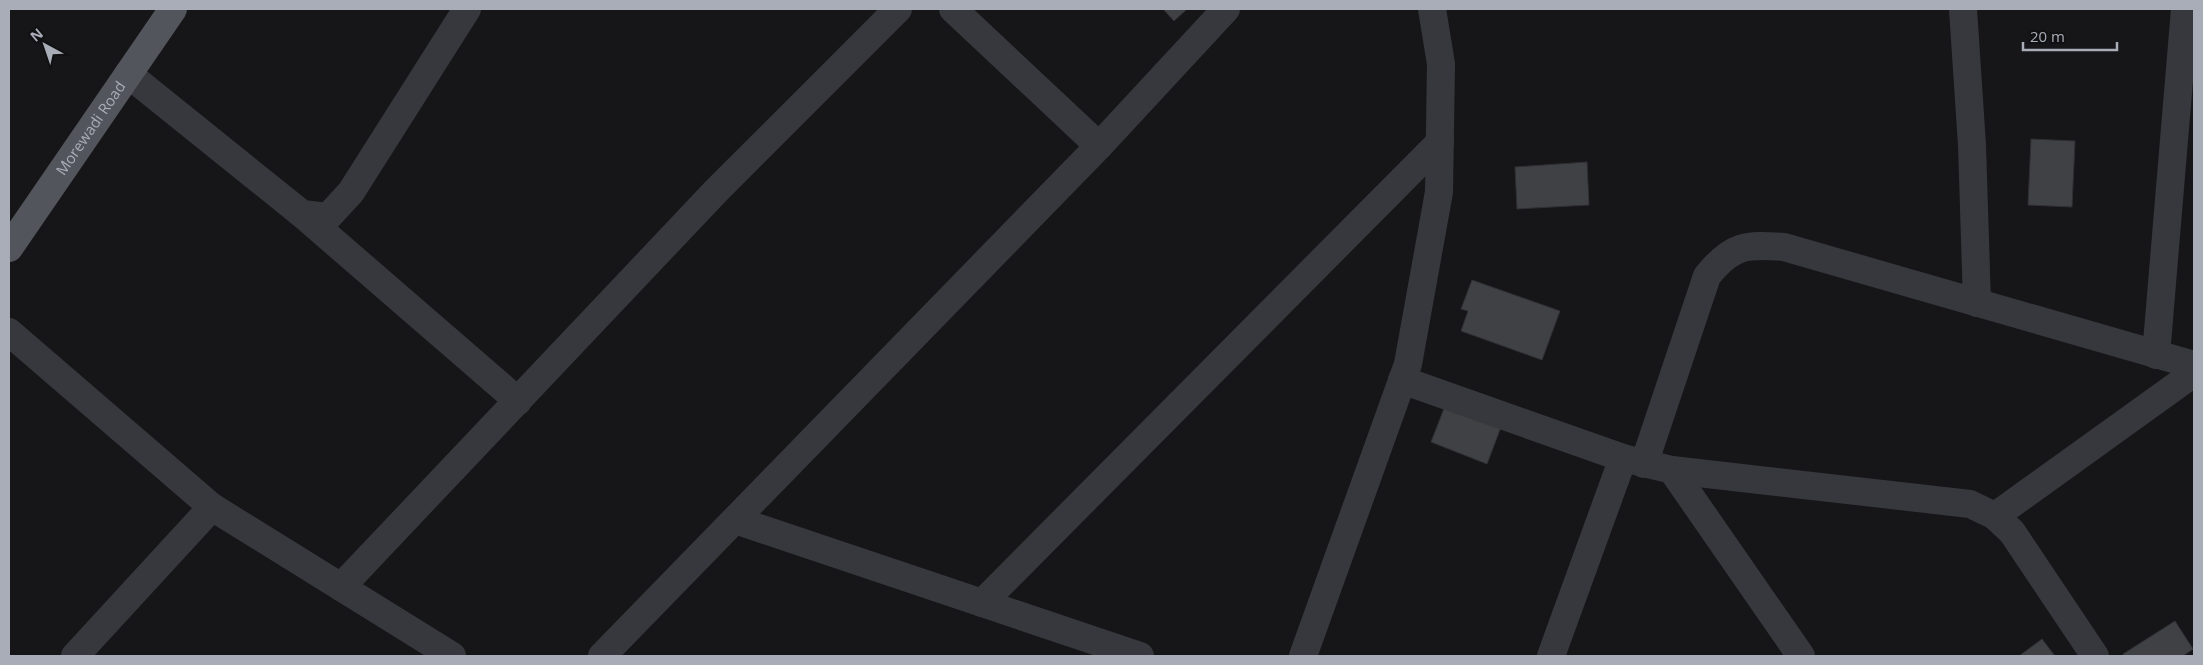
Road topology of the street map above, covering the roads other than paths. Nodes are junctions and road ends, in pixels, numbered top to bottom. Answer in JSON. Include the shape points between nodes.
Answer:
{"nodes":[{"id":1,"x":173,"y":9,"type":"edge"},
{"id":2,"x":467,"y":9,"type":"edge"},
{"id":3,"x":898,"y":9,"type":"edge"},
{"id":4,"x":953,"y":9,"type":"edge"},
{"id":5,"x":1226,"y":9,"type":"edge"},
{"id":6,"x":1432,"y":9,"type":"edge"},
{"id":7,"x":1963,"y":9,"type":"edge"},
{"id":8,"x":2185,"y":9,"type":"edge"},
{"id":9,"x":128,"y":74,"type":"junction"},
{"id":10,"x":1440,"y":142,"type":"junction"},
{"id":11,"x":1099,"y":146,"type":"junction"},
{"id":12,"x":302,"y":214,"type":"junction"},
{"id":13,"x":9,"y":248,"type":"edge"},
{"id":14,"x":1978,"y":303,"type":"junction"},
{"id":15,"x":9,"y":332,"type":"edge"},
{"id":16,"x":2156,"y":355,"type":"junction"},
{"id":17,"x":2194,"y":365,"type":"edge"},
{"id":18,"x":2194,"y":373,"type":"edge"},
{"id":19,"x":1402,"y":380,"type":"junction"},
{"id":20,"x":518,"y":401,"type":"junction"},
{"id":21,"x":1634,"y":461,"type":"junction"},
{"id":22,"x":1672,"y":470,"type":"junction"},
{"id":23,"x":212,"y":506,"type":"junction"},
{"id":24,"x":1995,"y":516,"type":"junction"},
{"id":25,"x":735,"y":520,"type":"junction"},
{"id":26,"x":341,"y":587,"type":"junction"},
{"id":27,"x":982,"y":603,"type":"junction"},
{"id":28,"x":76,"y":656,"type":"edge"},
{"id":29,"x":452,"y":656,"type":"edge"},
{"id":30,"x":602,"y":656,"type":"edge"},
{"id":31,"x":1140,"y":656,"type":"edge"},
{"id":32,"x":1303,"y":656,"type":"edge"},
{"id":33,"x":1551,"y":656,"type":"edge"},
{"id":34,"x":1801,"y":656,"type":"edge"},
{"id":35,"x":2095,"y":656,"type":"edge"}],
"edges":[{"from":1,"to":9,"type":"main road","name":"Morewadi Road"},
{"from":2,"to":12,"type":"street","via":[[351,192],[328,217]]},
{"from":3,"to":20,"type":"street","via":[[716,192]]},
{"from":4,"to":11,"type":"street"},
{"from":5,"to":11,"type":"street"},
{"from":6,"to":10,"type":"street","via":[[1441,64]]},
{"from":7,"to":14,"type":"street"},
{"from":8,"to":16,"type":"street"},
{"from":9,"to":12,"type":"street"},
{"from":9,"to":13,"type":"main road","name":"Morewadi Road"},
{"from":10,"to":19,"type":"street","via":[[1439,192],[1408,364]]},
{"from":10,"to":27,"type":"street"},
{"from":11,"to":25,"type":"street"},
{"from":12,"to":20,"type":"street"},
{"from":14,"to":16,"type":"street"},
{"from":14,"to":21,"type":"street","via":[[1784,247],[1753,245],[1733,251],[1719,261],[1708,276]]},
{"from":15,"to":23,"type":"street"},
{"from":16,"to":17,"type":"street"},
{"from":18,"to":24,"type":"street"},
{"from":19,"to":21,"type":"street"},
{"from":19,"to":32,"type":"street"},
{"from":20,"to":26,"type":"street"},
{"from":21,"to":22,"type":"street"},
{"from":21,"to":33,"type":"street"},
{"from":22,"to":24,"type":"street","via":[[1970,504]]},
{"from":22,"to":34,"type":"street"},
{"from":23,"to":26,"type":"street"},
{"from":23,"to":28,"type":"street"},
{"from":24,"to":35,"type":"street","via":[[2012,532]]},
{"from":25,"to":27,"type":"street"},
{"from":25,"to":30,"type":"street"},
{"from":26,"to":29,"type":"street"},
{"from":27,"to":31,"type":"street"}]}
